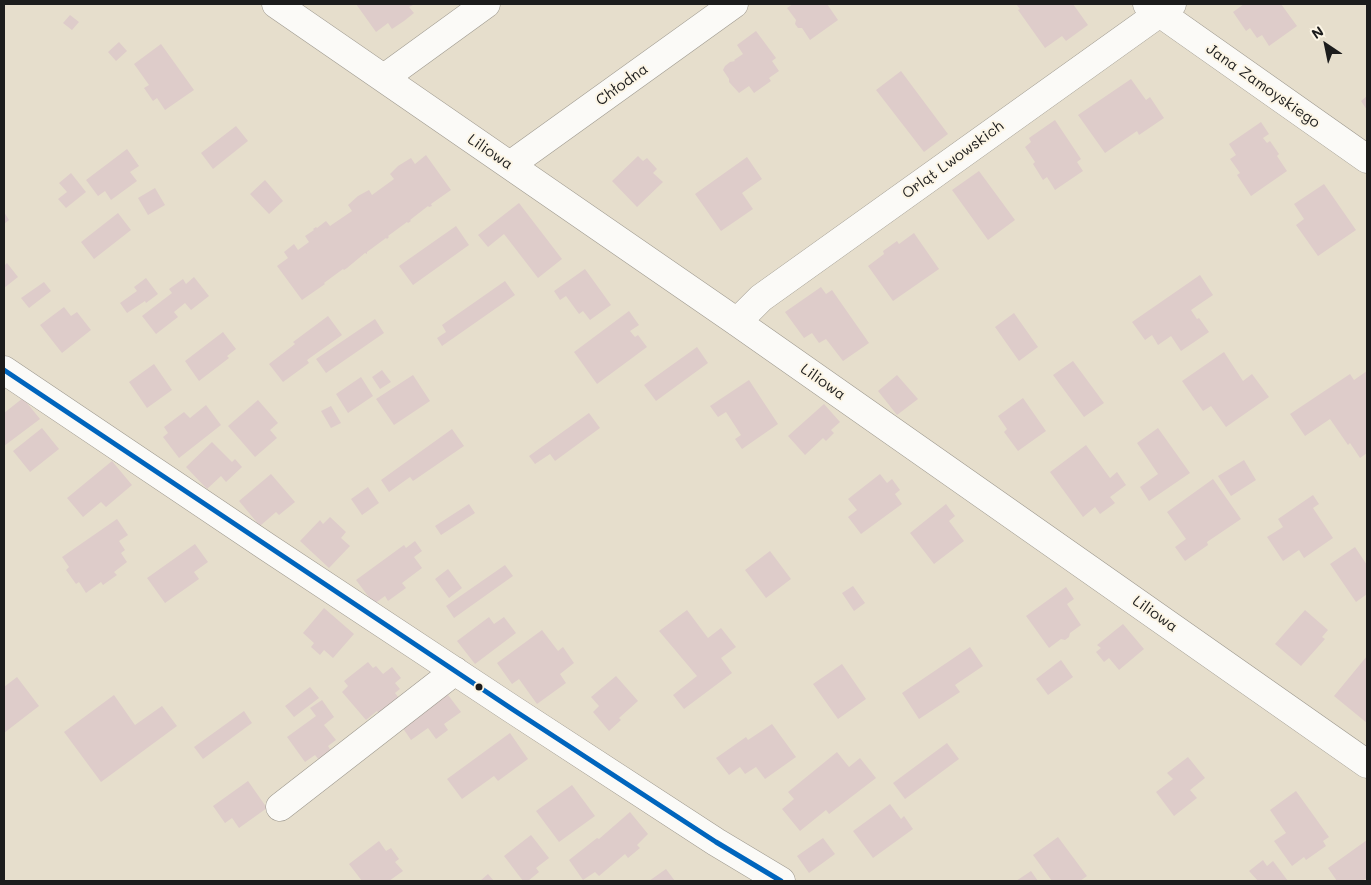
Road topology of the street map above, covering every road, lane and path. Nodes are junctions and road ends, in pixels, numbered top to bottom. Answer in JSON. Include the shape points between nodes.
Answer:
{"nodes":[{"id":1,"x":276,"y":4,"type":"edge"},
{"id":2,"x":486,"y":4,"type":"edge"},
{"id":3,"x":734,"y":4,"type":"edge"},
{"id":4,"x":1159,"y":7,"type":"edge"},
{"id":5,"x":384,"y":78,"type":"junction"},
{"id":6,"x":1367,"y":159,"type":"edge"},
{"id":7,"x":510,"y":165,"type":"junction"},
{"id":8,"x":737,"y":322,"type":"junction"},
{"id":9,"x":4,"y":370,"type":"edge"},
{"id":10,"x":455,"y":671,"type":"junction"},
{"id":11,"x":1367,"y":764,"type":"edge"},
{"id":12,"x":280,"y":807,"type":"dead end"},
{"id":13,"x":781,"y":881,"type":"edge"}],
"edges":[{"from":1,"to":5,"type":"street","name":"Liliowa"},
{"from":2,"to":5,"type":"street"},
{"from":3,"to":7,"type":"street","name":"Chłodna"},
{"from":4,"to":6,"type":"street","name":"Jana Zamoyskiego"},
{"from":4,"to":8,"type":"street","name":"Orląt Lwowskich","via":[[761,298]]},
{"from":5,"to":7,"type":"street","name":"Liliowa"},
{"from":7,"to":8,"type":"street","name":"Liliowa"},
{"from":8,"to":11,"type":"street","name":"Liliowa"},
{"from":9,"to":10,"type":"street"},
{"from":10,"to":12,"type":"street"},
{"from":10,"to":13,"type":"street"}]}
